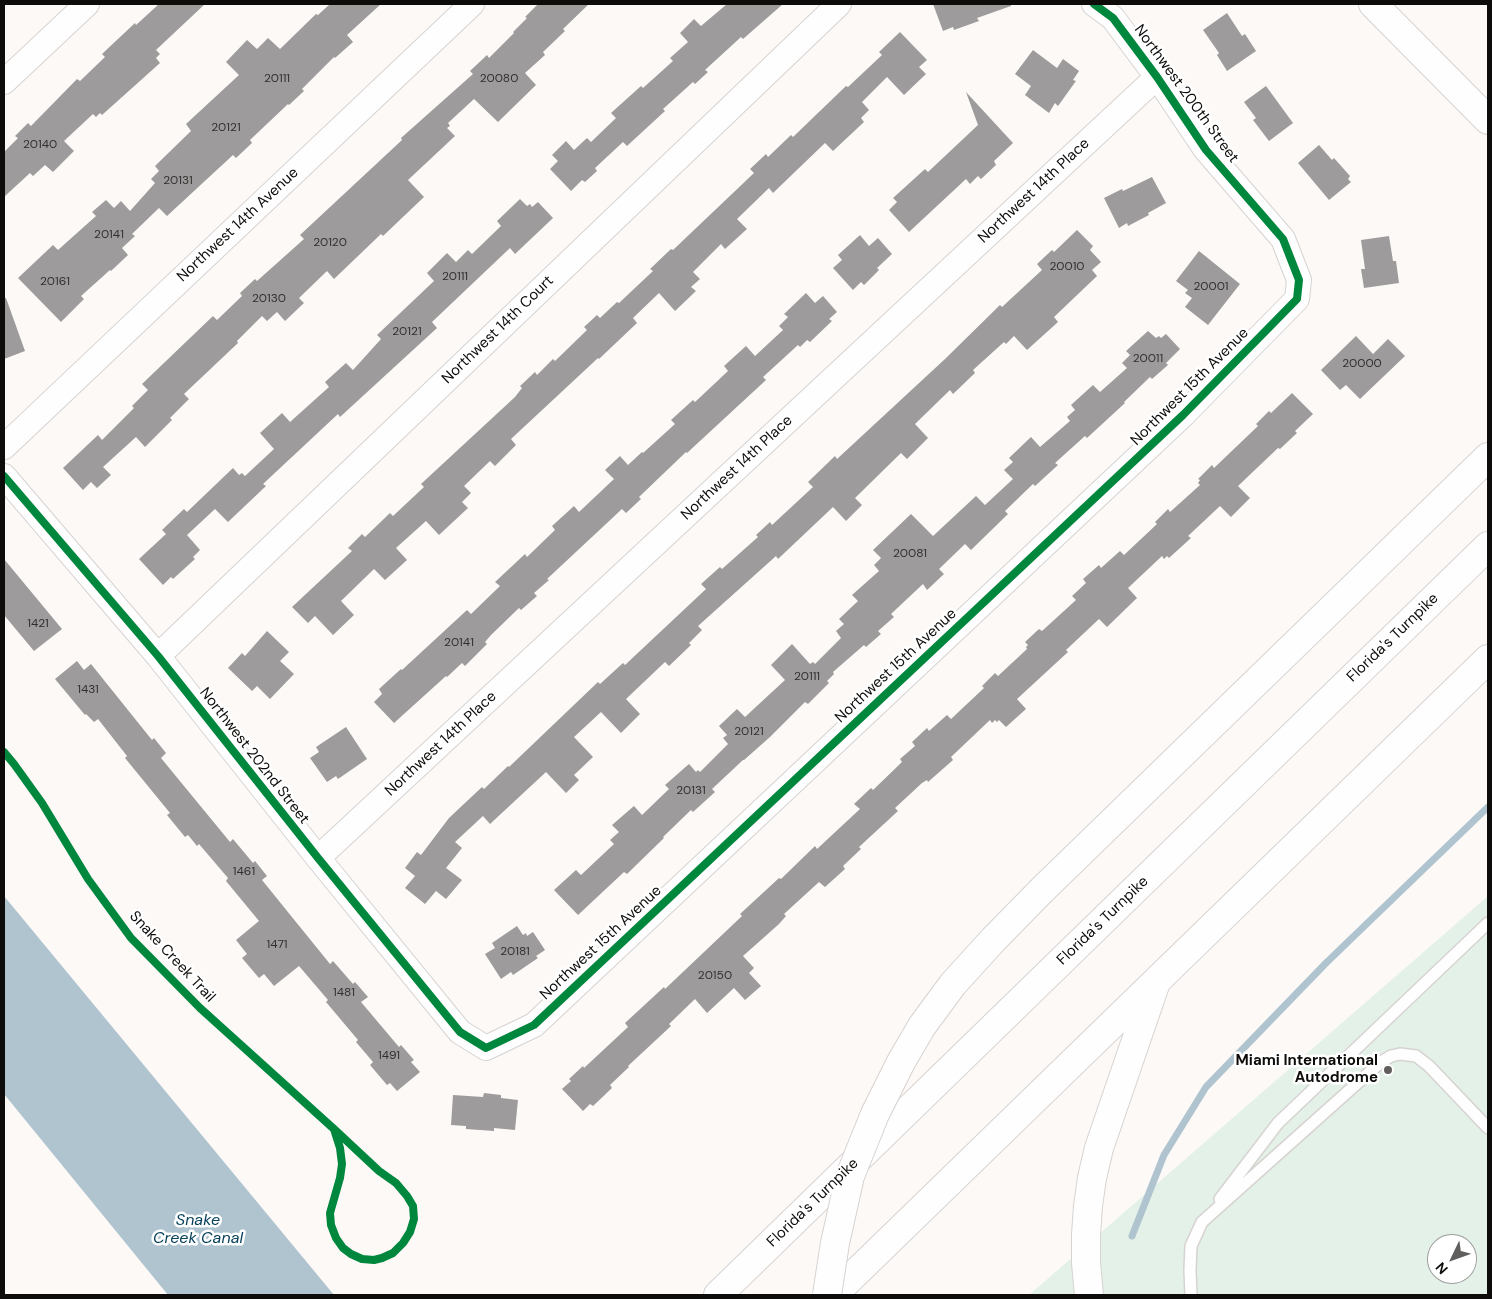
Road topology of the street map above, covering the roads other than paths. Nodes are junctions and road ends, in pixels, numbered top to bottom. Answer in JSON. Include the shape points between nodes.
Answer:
{"nodes":[{"id":1,"x":86,"y":4,"type":"edge"},
{"id":2,"x":472,"y":4,"type":"edge"},
{"id":3,"x":839,"y":4,"type":"edge"},
{"id":4,"x":1094,"y":4,"type":"edge"},
{"id":5,"x":1373,"y":4,"type":"edge"},
{"id":6,"x":1156,"y":77,"type":"junction"},
{"id":7,"x":4,"y":82,"type":"edge"},
{"id":8,"x":1488,"y":120,"type":"edge"},
{"id":9,"x":1299,"y":280,"type":"joint"},
{"id":10,"x":4,"y":447,"type":"edge"},
{"id":11,"x":1488,"y":457,"type":"edge"},
{"id":12,"x":4,"y":476,"type":"edge"},
{"id":13,"x":1488,"y":546,"type":"edge"},
{"id":14,"x":158,"y":656,"type":"junction"},
{"id":15,"x":1488,"y":659,"type":"edge"},
{"id":16,"x":318,"y":858,"type":"junction"},
{"id":17,"x":1488,"y":922,"type":"edge"},
{"id":18,"x":1156,"y":981,"type":"junction"},
{"id":19,"x":486,"y":1048,"type":"joint"},
{"id":20,"x":1488,"y":1128,"type":"edge"},
{"id":21,"x":1202,"y":1222,"type":"junction"},
{"id":22,"x":718,"y":1295,"type":"edge"},
{"id":23,"x":827,"y":1295,"type":"edge"},
{"id":24,"x":834,"y":1295,"type":"edge"},
{"id":25,"x":1089,"y":1295,"type":"edge"},
{"id":26,"x":1191,"y":1295,"type":"edge"}],
"edges":[{"from":1,"to":7,"type":"street"},
{"from":2,"to":10,"type":"street","name":"Northwest 14th Avenue"},
{"from":3,"to":14,"type":"street","name":"Northwest 14th Court"},
{"from":4,"to":6,"type":"street","name":"Northwest 200th Street","via":[[1114,18]]},
{"from":5,"to":8,"type":"main road"},
{"from":6,"to":9,"type":"street","name":"Northwest 200th Street","via":[[1206,150],[1283,239]]},
{"from":6,"to":16,"type":"street","name":"Northwest 14th Place"},
{"from":9,"to":19,"type":"street","name":"Northwest 15th Avenue","via":[[1297,299],[1176,422],[534,1025]]},
{"from":11,"to":23,"type":"main road","bridge":true,"via":[[1042,890],[953,984],[922,1026],[875,1114],[850,1176]]},
{"from":12,"to":14,"type":"street","name":"Northwest 202nd Street"},
{"from":13,"to":22,"type":"main road","name":"Florida's Turnpike"},
{"from":14,"to":16,"type":"street","name":"Northwest 202nd Street"},
{"from":15,"to":18,"type":"main road"},
{"from":16,"to":19,"type":"street","name":"Northwest 202nd Street","via":[[460,1032]]},
{"from":17,"to":21,"type":"lane","via":[[1278,1123]]},
{"from":18,"to":24,"type":"main road"},
{"from":18,"to":25,"type":"main road","via":[[1099,1148],[1092,1178],[1086,1234]]},
{"from":20,"to":21,"type":"lane","via":[[1416,1056],[1391,1056]]},
{"from":21,"to":26,"type":"lane","via":[[1192,1246]]}]}
